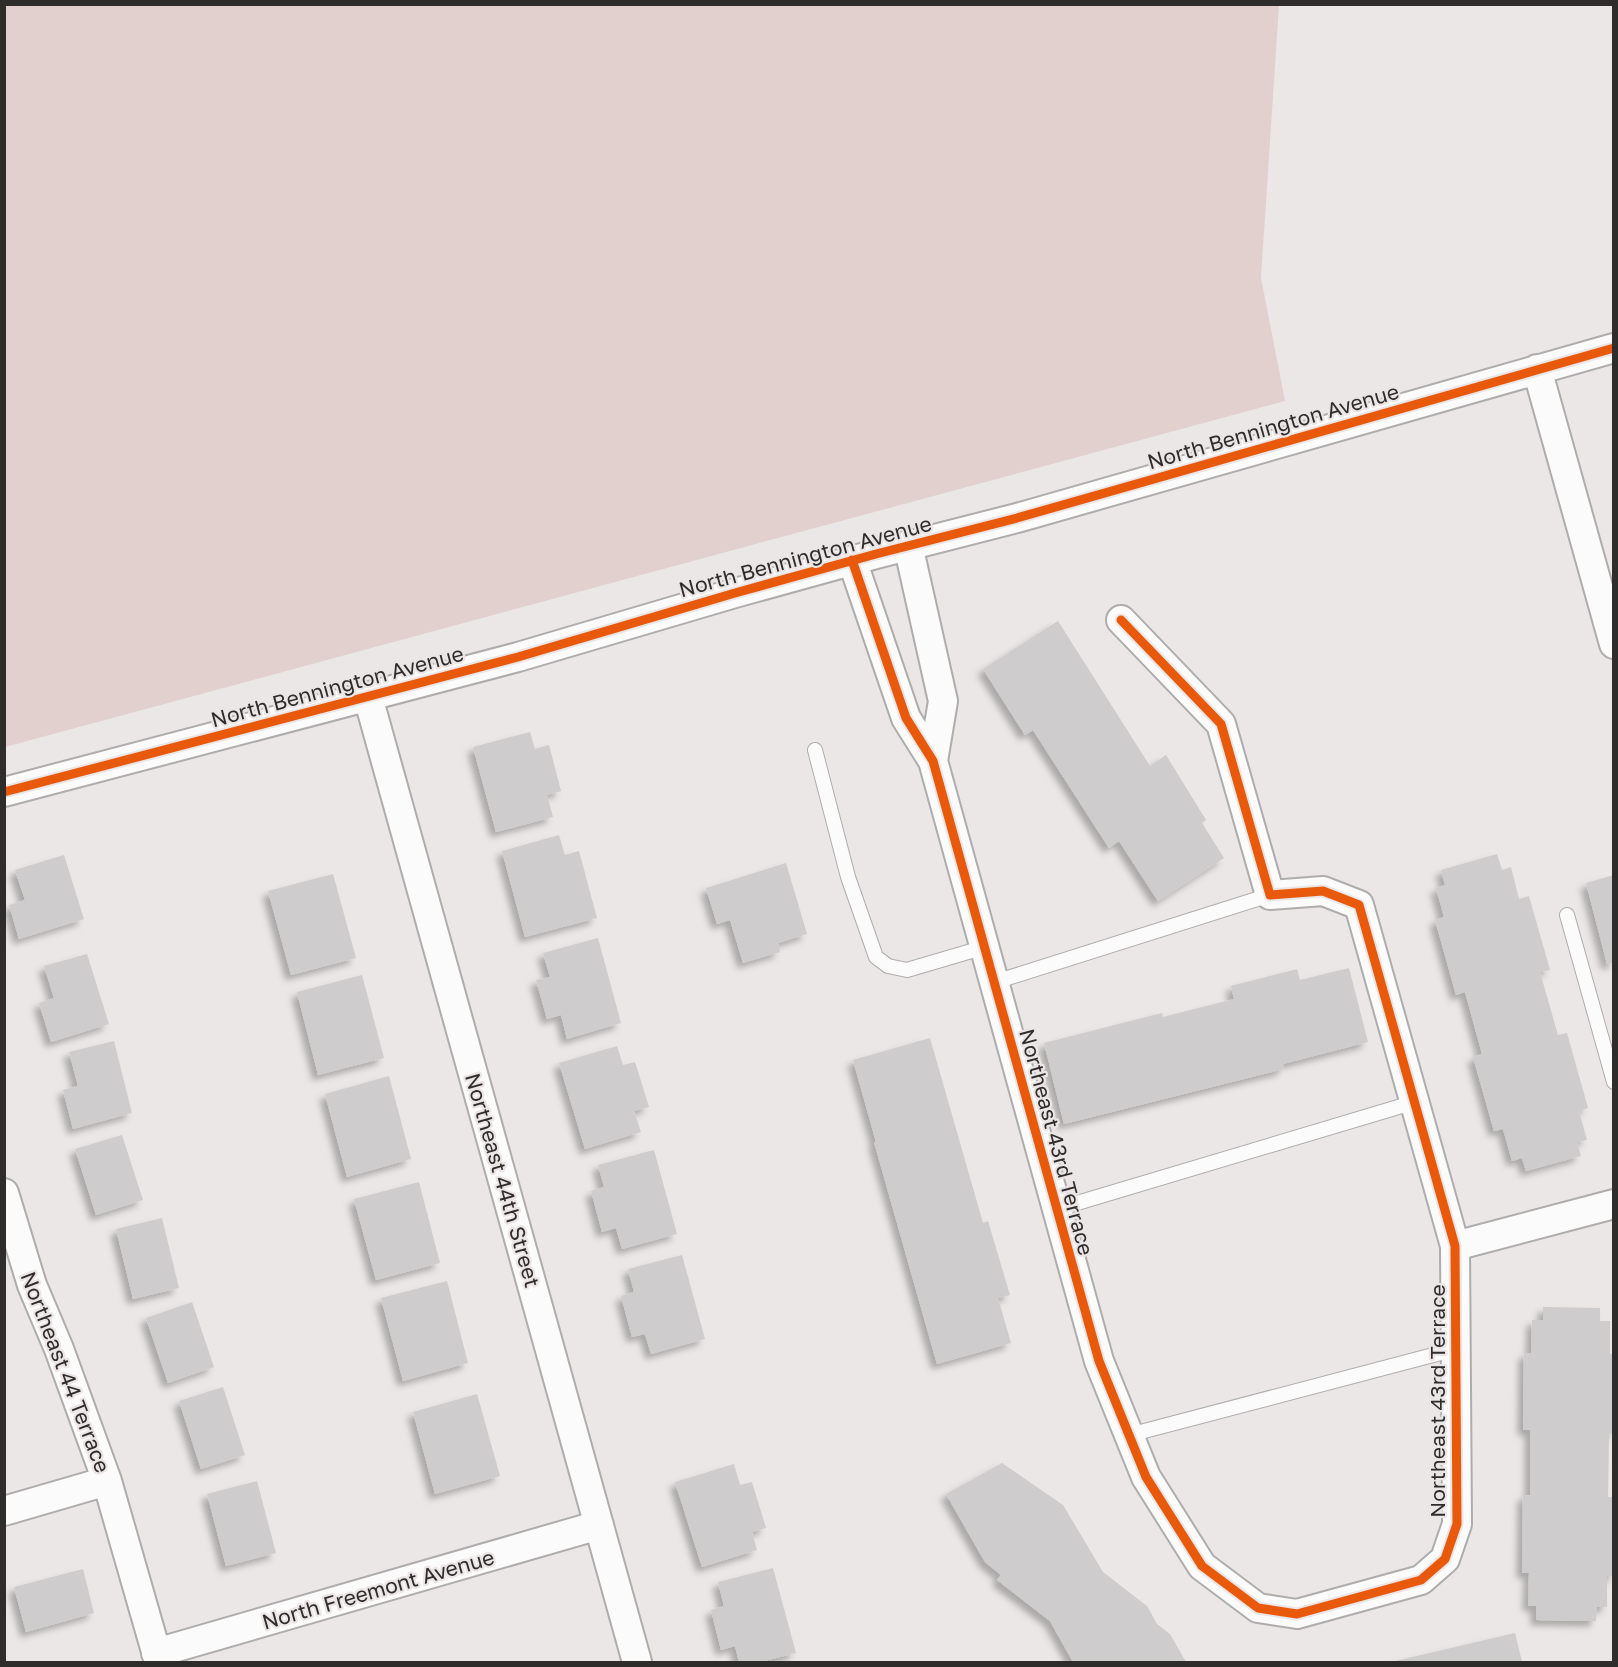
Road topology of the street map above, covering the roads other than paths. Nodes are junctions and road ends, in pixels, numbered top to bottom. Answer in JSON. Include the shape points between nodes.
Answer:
{"nodes":[{"id":1,"x":1614,"y":348,"type":"edge"},
{"id":2,"x":1537,"y":369,"type":"junction"},
{"id":3,"x":908,"y":545,"type":"junction"},
{"id":4,"x":852,"y":560,"type":"junction"},
{"id":5,"x":1121,"y":620,"type":"dead end"},
{"id":6,"x":1614,"y":644,"type":"edge"},
{"id":7,"x":368,"y":697,"type":"junction"},
{"id":8,"x":815,"y":750,"type":"dead end"},
{"id":9,"x":933,"y":761,"type":"junction"},
{"id":10,"x":4,"y":792,"type":"edge"},
{"id":11,"x":1270,"y":895,"type":"junction"},
{"id":12,"x":1567,"y":915,"type":"dead end"},
{"id":13,"x":985,"y":947,"type":"junction"},
{"id":14,"x":995,"y":982,"type":"junction"},
{"id":15,"x":1614,"y":1082,"type":"edge"},
{"id":16,"x":1415,"y":1102,"type":"junction"},
{"id":17,"x":4,"y":1193,"type":"edge"},
{"id":18,"x":1614,"y":1204,"type":"edge"},
{"id":19,"x":1058,"y":1209,"type":"junction"},
{"id":20,"x":1455,"y":1246,"type":"junction"},
{"id":21,"x":1456,"y":1348,"type":"junction"},
{"id":22,"x":1129,"y":1435,"type":"junction"},
{"id":23,"x":107,"y":1481,"type":"junction"},
{"id":24,"x":4,"y":1511,"type":"edge"},
{"id":25,"x":599,"y":1525,"type":"junction"},
{"id":26,"x":157,"y":1658,"type":"edge"},
{"id":27,"x":637,"y":1662,"type":"edge"}],
"edges":[{"from":1,"to":2,"type":"street","name":"North Bennington Avenue"},
{"from":2,"to":3,"type":"street","name":"North Bennington Avenue","via":[[1017,518]]},
{"from":2,"to":6,"type":"street"},
{"from":3,"to":4,"type":"street","name":"North Bennington Avenue"},
{"from":3,"to":9,"type":"street","name":"Northeast 43rd Terrace","via":[[943,701]]},
{"from":4,"to":7,"type":"street","name":"North Bennington Avenue"},
{"from":4,"to":9,"type":"street","name":"Northeast 43rd Terrace","via":[[906,718]]},
{"from":5,"to":11,"type":"street","via":[[1221,724]]},
{"from":7,"to":10,"type":"street","name":"North Bennington Avenue"},
{"from":7,"to":25,"type":"street","name":"Northeast 44th Street"},
{"from":8,"to":13,"type":"lane","via":[[848,877],[876,957],[888,966],[908,970]]},
{"from":9,"to":13,"type":"street","name":"Northeast 43rd Terrace"},
{"from":11,"to":14,"type":"lane"},
{"from":11,"to":16,"type":"street","name":"Northeast 43rd Terrace","via":[[1323,891],[1359,905]]},
{"from":12,"to":15,"type":"lane"},
{"from":13,"to":14,"type":"street","name":"Northeast 43rd Terrace"},
{"from":14,"to":19,"type":"street","name":"Northeast 43rd Terrace"},
{"from":16,"to":19,"type":"lane"},
{"from":16,"to":20,"type":"street","name":"Northeast 43rd Terrace"},
{"from":17,"to":23,"type":"street","name":"Northeast 44 Terrace","via":[[32,1285]]},
{"from":18,"to":20,"type":"street"},
{"from":19,"to":22,"type":"street","name":"Northeast 43rd Terrace","via":[[1099,1361]]},
{"from":20,"to":21,"type":"street","name":"Northeast 43rd Terrace"},
{"from":21,"to":22,"type":"lane"},
{"from":21,"to":22,"type":"street","name":"Northeast 43rd Terrace","via":[[1457,1524],[1445,1559],[1421,1580],[1297,1614],[1258,1608],[1202,1566],[1146,1477]]},
{"from":23,"to":24,"type":"street"},
{"from":23,"to":26,"type":"street"},
{"from":25,"to":26,"type":"street","name":"North Freemont Avenue"},
{"from":25,"to":27,"type":"street","name":"Northeast 44th Street"}]}
